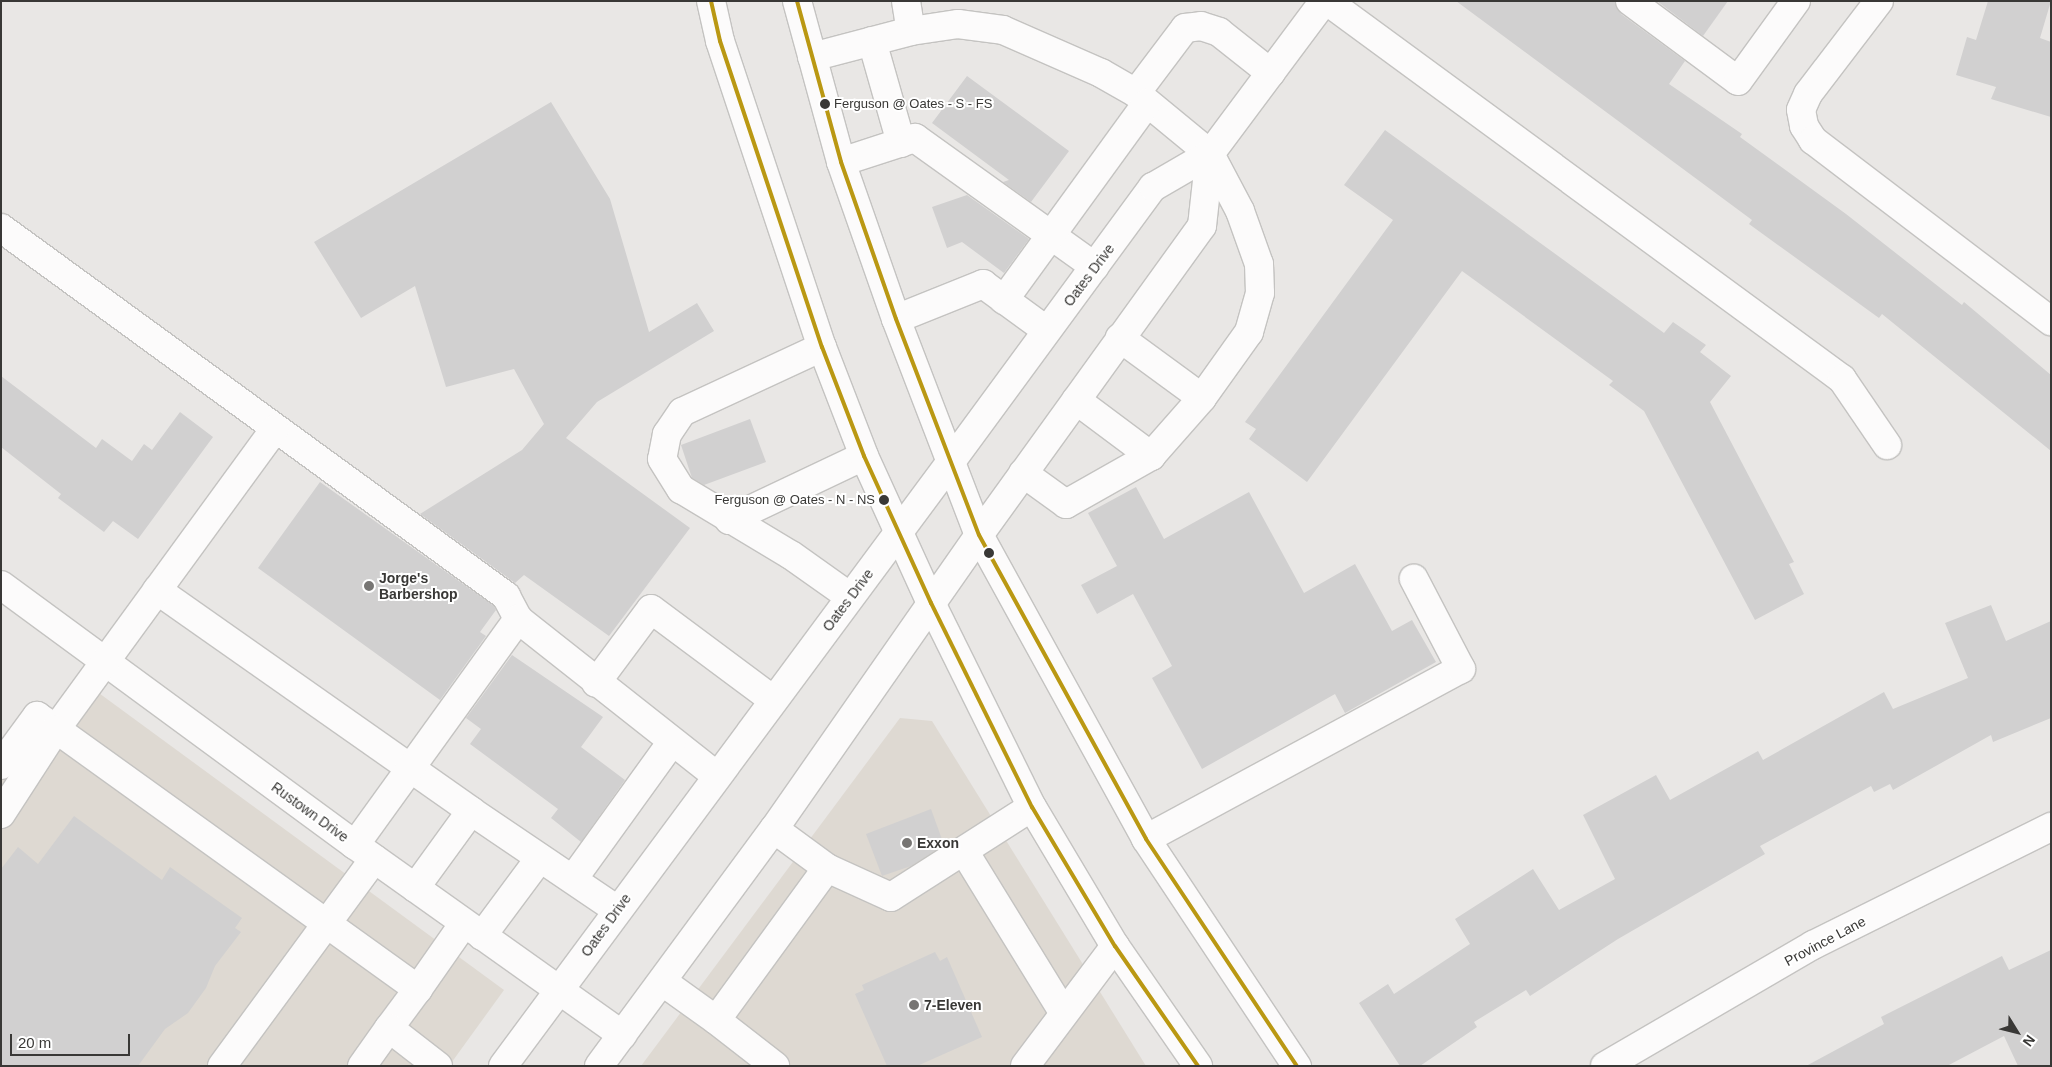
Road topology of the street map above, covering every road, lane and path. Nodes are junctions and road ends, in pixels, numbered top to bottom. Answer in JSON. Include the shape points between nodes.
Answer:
{"nodes":[{"id":1,"x":711,"y":1,"type":"edge"},
{"id":2,"x":797,"y":1,"type":"edge"},
{"id":3,"x":906,"y":1,"type":"edge"},
{"id":4,"x":1326,"y":1,"type":"edge"},
{"id":5,"x":1630,"y":1,"type":"edge"},
{"id":6,"x":1796,"y":1,"type":"edge"},
{"id":7,"x":1879,"y":1,"type":"edge"},
{"id":8,"x":911,"y":31,"type":"junction"},
{"id":9,"x":872,"y":41,"type":"junction"},
{"id":10,"x":812,"y":58,"type":"junction"},
{"id":11,"x":1271,"y":73,"type":"junction"},
{"id":12,"x":1141,"y":98,"type":"junction"},
{"id":13,"x":901,"y":142,"type":"junction"},
{"id":14,"x":1210,"y":154,"type":"junction"},
{"id":15,"x":841,"y":162,"type":"junction"},
{"id":16,"x":1,"y":228,"type":"edge"},
{"id":17,"x":1051,"y":236,"type":"junction"},
{"id":18,"x":1095,"y":267,"type":"junction"},
{"id":19,"x":1004,"y":300,"type":"junction"},
{"id":20,"x":896,"y":319,"type":"junction"},
{"id":21,"x":2051,"y":321,"type":"edge"},
{"id":22,"x":1046,"y":330,"type":"junction"},
{"id":23,"x":1120,"y":338,"type":"junction"},
{"id":24,"x":822,"y":346,"type":"junction"},
{"id":25,"x":1202,"y":398,"type":"junction"},
{"id":26,"x":1076,"y":400,"type":"junction"},
{"id":27,"x":275,"y":429,"type":"junction"},
{"id":28,"x":1887,"y":445,"type":"dead end"},
{"id":29,"x":864,"y":456,"type":"junction"},
{"id":30,"x":1151,"y":456,"type":"junction"},
{"id":31,"x":950,"y":463,"type":"junction"},
{"id":32,"x":1023,"y":473,"type":"junction"},
{"id":33,"x":729,"y":520,"type":"junction"},
{"id":34,"x":899,"y":532,"type":"junction"},
{"id":35,"x":979,"y":536,"type":"junction"},
{"id":36,"x":1414,"y":579,"type":"dead end"},
{"id":37,"x":1,"y":585,"type":"edge"},
{"id":38,"x":157,"y":590,"type":"junction"},
{"id":39,"x":850,"y":597,"type":"junction"},
{"id":40,"x":931,"y":603,"type":"junction"},
{"id":41,"x":518,"y":619,"type":"junction"},
{"id":42,"x":104,"y":661,"type":"junction"},
{"id":43,"x":596,"y":683,"type":"junction"},
{"id":44,"x":773,"y":700,"type":"junction"},
{"id":45,"x":56,"y":729,"type":"junction"},
{"id":46,"x":671,"y":743,"type":"junction"},
{"id":47,"x":1,"y":765,"type":"edge"},
{"id":48,"x":411,"y":767,"type":"junction"},
{"id":49,"x":717,"y":776,"type":"junction"},
{"id":50,"x":1032,"y":807,"type":"junction"},
{"id":51,"x":471,"y":810,"type":"junction"},
{"id":52,"x":1,"y":814,"type":"edge"},
{"id":53,"x":2051,"y":828,"type":"edge"},
{"id":54,"x":774,"y":830,"type":"junction"},
{"id":55,"x":1146,"y":840,"type":"junction"},
{"id":56,"x":964,"y":851,"type":"junction"},
{"id":57,"x":364,"y":852,"type":"junction"},
{"id":58,"x":540,"y":858,"type":"junction"},
{"id":59,"x":827,"y":868,"type":"junction"},
{"id":60,"x":572,"y":879,"type":"junction"},
{"id":61,"x":415,"y":888,"type":"junction"},
{"id":62,"x":618,"y":910,"type":"junction"},
{"id":63,"x":328,"y":922,"type":"junction"},
{"id":64,"x":473,"y":930,"type":"junction"},
{"id":65,"x":1115,"y":946,"type":"junction"},
{"id":66,"x":663,"y":982,"type":"junction"},
{"id":67,"x":418,"y":988,"type":"junction"},
{"id":68,"x":559,"y":990,"type":"junction"},
{"id":69,"x":1063,"y":1012,"type":"junction"},
{"id":70,"x":716,"y":1020,"type":"junction"},
{"id":71,"x":389,"y":1028,"type":"junction"},
{"id":72,"x":622,"y":1035,"type":"junction"},
{"id":73,"x":222,"y":1066,"type":"edge"},
{"id":74,"x":362,"y":1066,"type":"edge"},
{"id":75,"x":438,"y":1066,"type":"edge"},
{"id":76,"x":502,"y":1066,"type":"edge"},
{"id":77,"x":599,"y":1066,"type":"edge"},
{"id":78,"x":775,"y":1066,"type":"edge"},
{"id":79,"x":1025,"y":1066,"type":"edge"},
{"id":80,"x":1198,"y":1066,"type":"edge"},
{"id":81,"x":1297,"y":1066,"type":"edge"},
{"id":82,"x":1605,"y":1066,"type":"edge"}],
"edges":[{"from":1,"to":24,"type":"main road","via":[[720,41]]},
{"from":2,"to":10,"type":"main road"},
{"from":3,"to":8,"type":"main road"},
{"from":4,"to":11,"type":"main road","name":"Oates Drive"},
{"from":4,"to":28,"type":"main road","via":[[1842,379]]},
{"from":5,"to":6,"type":"main road","via":[[1738,80]]},
{"from":7,"to":21,"type":"main road","via":[[1808,94],[1801,110],[1804,126],[1813,140]]},
{"from":8,"to":9,"type":"main road"},
{"from":8,"to":12,"type":"main road","via":[[958,24],[1002,30],[1101,73]]},
{"from":9,"to":10,"type":"main road"},
{"from":9,"to":13,"type":"main road"},
{"from":10,"to":15,"type":"main road"},
{"from":11,"to":12,"type":"main road","via":[[1219,32],[1201,26],[1185,28]]},
{"from":11,"to":14,"type":"main road","name":"Oates Drive"},
{"from":12,"to":14,"type":"main road"},
{"from":12,"to":17,"type":"main road"},
{"from":13,"to":15,"type":"main road"},
{"from":13,"to":17,"type":"main road","via":[[915,138]]},
{"from":14,"to":18,"type":"main road","name":"Oates Drive","via":[[1153,187]]},
{"from":14,"to":23,"type":"main road","via":[[1202,226]]},
{"from":14,"to":25,"type":"main road","via":[[1240,211],[1259,264],[1260,293],[1249,332]]},
{"from":15,"to":20,"type":"main road"},
{"from":16,"to":27,"type":"main road"},
{"from":17,"to":18,"type":"main road"},
{"from":17,"to":19,"type":"main road"},
{"from":18,"to":22,"type":"main road","name":"Oates Drive"},
{"from":19,"to":20,"type":"main road","via":[[983,284]]},
{"from":19,"to":22,"type":"main road"},
{"from":20,"to":31,"type":"main road"},
{"from":22,"to":31,"type":"main road","name":"Oates Drive"},
{"from":23,"to":25,"type":"main road"},
{"from":23,"to":26,"type":"main road"},
{"from":24,"to":29,"type":"main road"},
{"from":24,"to":33,"type":"main road","via":[[682,412],[667,434],[662,459],[681,489]]},
{"from":25,"to":30,"type":"main road"},
{"from":26,"to":30,"type":"main road"},
{"from":26,"to":32,"type":"main road"},
{"from":27,"to":38,"type":"main road"},
{"from":27,"to":41,"type":"main road","via":[[506,596]]},
{"from":29,"to":33,"type":"main road"},
{"from":29,"to":34,"type":"main road"},
{"from":30,"to":32,"type":"main road","via":[[1066,504]]},
{"from":31,"to":34,"type":"main road","name":"Oates Drive"},
{"from":31,"to":35,"type":"main road"},
{"from":32,"to":35,"type":"main road"},
{"from":33,"to":39,"type":"main road","via":[[791,555]]},
{"from":34,"to":39,"type":"main road","name":"Oates Drive"},
{"from":34,"to":40,"type":"main road"},
{"from":35,"to":40,"type":"main road"},
{"from":35,"to":55,"type":"main road"},
{"from":36,"to":55,"type":"main road","via":[[1461,669]]},
{"from":37,"to":42,"type":"main road","name":"Rustown Drive"},
{"from":38,"to":42,"type":"main road"},
{"from":38,"to":48,"type":"main road"},
{"from":39,"to":44,"type":"main road","name":"Oates Drive"},
{"from":40,"to":50,"type":"main road"},
{"from":40,"to":54,"type":"main road"},
{"from":41,"to":43,"type":"main road"},
{"from":41,"to":48,"type":"main road"},
{"from":42,"to":45,"type":"main road"},
{"from":42,"to":57,"type":"main road","name":"Rustown Drive"},
{"from":43,"to":44,"type":"main road","via":[[651,609]]},
{"from":43,"to":46,"type":"main road"},
{"from":44,"to":49,"type":"main road","name":"Oates Drive"},
{"from":45,"to":47,"type":"main road","via":[[37,716]]},
{"from":45,"to":52,"type":"main road"},
{"from":45,"to":63,"type":"main road"},
{"from":46,"to":49,"type":"main road"},
{"from":46,"to":60,"type":"main road"},
{"from":48,"to":51,"type":"main road"},
{"from":48,"to":57,"type":"main road"},
{"from":49,"to":62,"type":"main road","name":"Oates Drive"},
{"from":50,"to":56,"type":"main road"},
{"from":50,"to":65,"type":"main road"},
{"from":51,"to":58,"type":"main road"},
{"from":51,"to":61,"type":"main road"},
{"from":53,"to":82,"type":"main road","name":"Province Lane","via":[[1813,945]]},
{"from":54,"to":59,"type":"main road"},
{"from":54,"to":66,"type":"main road"},
{"from":55,"to":81,"type":"main road"},
{"from":56,"to":59,"type":"main road","via":[[891,897]]},
{"from":56,"to":69,"type":"main road"},
{"from":57,"to":61,"type":"main road","name":"Rustown Drive"},
{"from":57,"to":63,"type":"main road"},
{"from":58,"to":60,"type":"main road"},
{"from":58,"to":64,"type":"main road"},
{"from":59,"to":70,"type":"main road"},
{"from":60,"to":62,"type":"main road"},
{"from":61,"to":64,"type":"main road","name":"Rustown Drive"},
{"from":62,"to":68,"type":"main road","name":"Oates Drive"},
{"from":63,"to":67,"type":"main road"},
{"from":63,"to":73,"type":"main road"},
{"from":64,"to":67,"type":"main road"},
{"from":64,"to":68,"type":"main road","name":"Rustown Drive"},
{"from":65,"to":69,"type":"main road"},
{"from":65,"to":80,"type":"main road"},
{"from":66,"to":70,"type":"main road"},
{"from":66,"to":72,"type":"main road"},
{"from":67,"to":71,"type":"main road"},
{"from":68,"to":72,"type":"main road","name":"Rustown Drive"},
{"from":68,"to":76,"type":"main road","name":"Oates Drive"},
{"from":69,"to":79,"type":"main road"},
{"from":70,"to":78,"type":"main road"},
{"from":71,"to":74,"type":"main road"},
{"from":71,"to":75,"type":"main road"},
{"from":72,"to":77,"type":"main road"}]}
